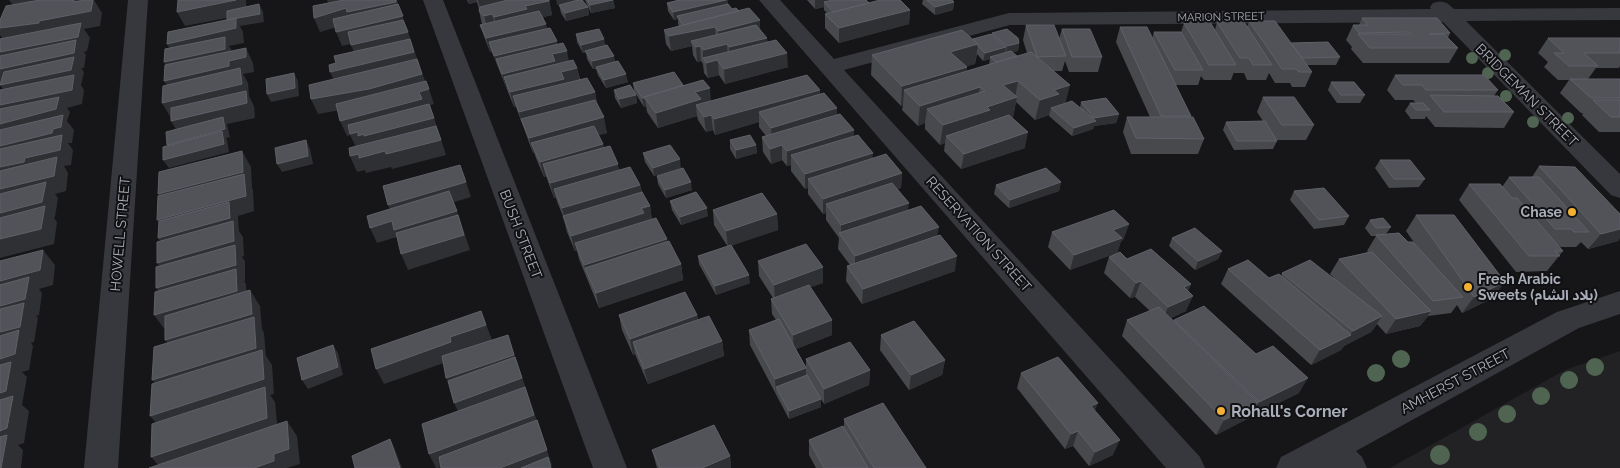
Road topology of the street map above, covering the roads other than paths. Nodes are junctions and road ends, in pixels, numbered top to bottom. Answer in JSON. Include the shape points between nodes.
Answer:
{"nodes":[{"id":1,"x":138,"y":0,"type":"edge"},
{"id":2,"x":433,"y":0,"type":"edge"},
{"id":3,"x":769,"y":0,"type":"edge"},
{"id":4,"x":1440,"y":8,"type":"edge"},
{"id":5,"x":1620,"y":14,"type":"edge"},
{"id":6,"x":828,"y":67,"type":"junction"},
{"id":7,"x":1620,"y":189,"type":"edge"},
{"id":8,"x":1620,"y":302,"type":"edge"},
{"id":9,"x":1340,"y":458,"type":"edge"},
{"id":10,"x":101,"y":468,"type":"edge"},
{"id":11,"x":610,"y":468,"type":"edge"},
{"id":12,"x":1188,"y":468,"type":"edge"},
{"id":13,"x":1293,"y":468,"type":"edge"}],
"edges":[{"from":1,"to":10,"type":"street","name":"HOWELL STREET"},
{"from":2,"to":11,"type":"street","name":"BUSH STREET"},
{"from":3,"to":6,"type":"street","name":"RESERVATION STREET"},
{"from":4,"to":5,"type":"street","name":"MARION STREET"},
{"from":4,"to":6,"type":"street","name":"MARION STREET","via":[[1009,19]]},
{"from":4,"to":7,"type":"street","name":"BRIDGEMAN STREET"},
{"from":6,"to":12,"type":"street","name":"RESERVATION STREET"},
{"from":8,"to":9,"type":"street","name":"AMHERST STREET","via":[[1568,320]]},
{"from":9,"to":13,"type":"street","name":"AMHERST STREET"}]}
